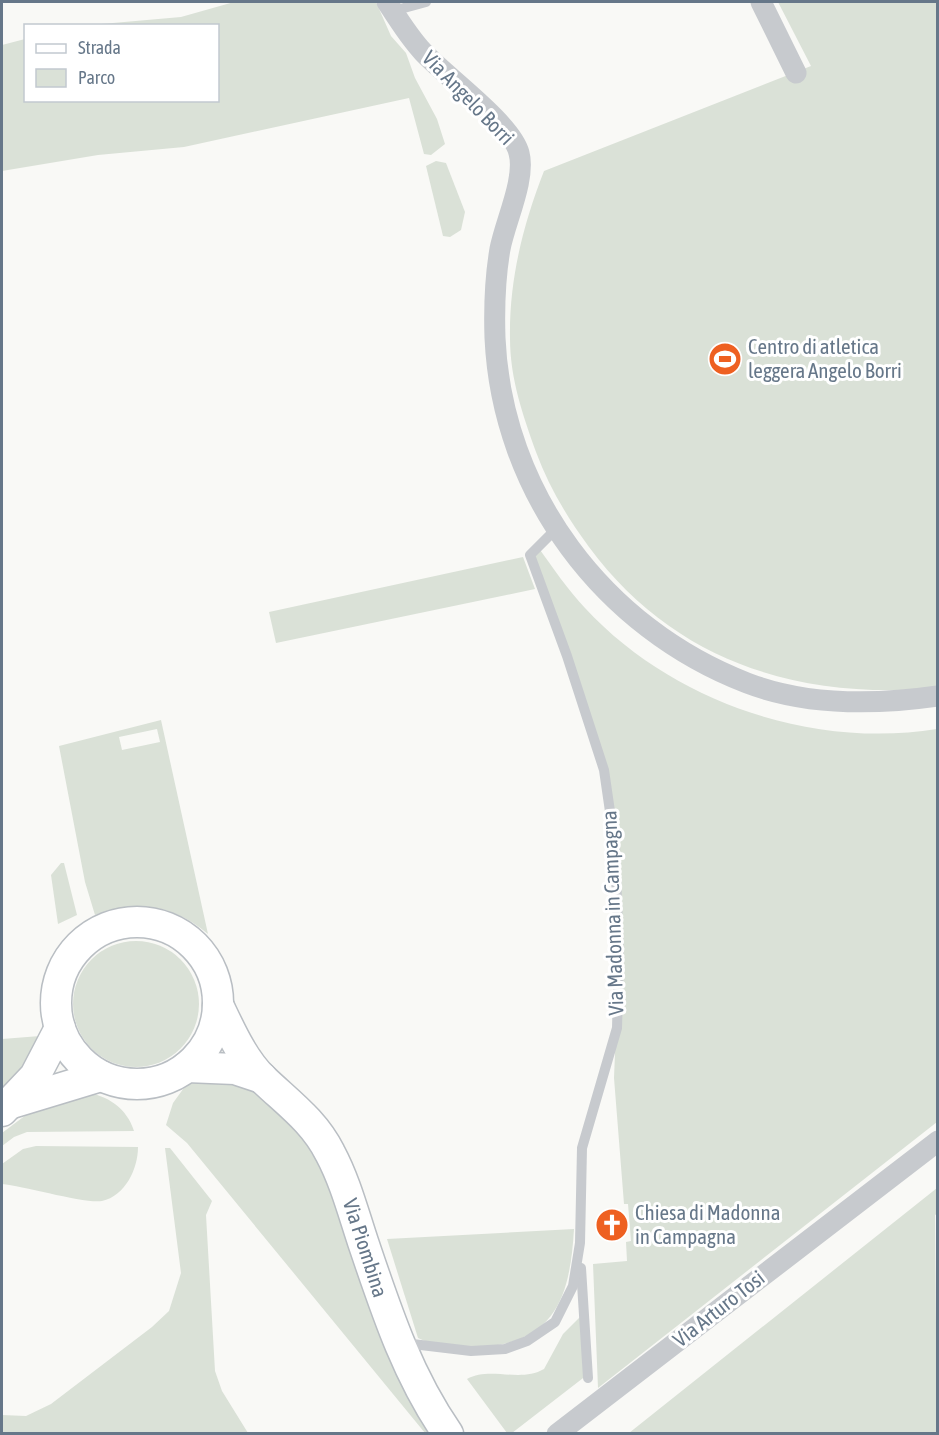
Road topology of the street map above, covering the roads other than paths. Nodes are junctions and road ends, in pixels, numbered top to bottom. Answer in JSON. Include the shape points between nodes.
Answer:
{"nodes":[{"id":1,"x":426,"y":2,"type":"edge"},
{"id":2,"x":761,"y":2,"type":"edge"},
{"id":3,"x":390,"y":6,"type":"edge"},
{"id":4,"x":796,"y":73,"type":"dead end"},
{"id":5,"x":556,"y":529,"type":"junction"},
{"id":6,"x":938,"y":696,"type":"edge"},
{"id":7,"x":218,"y":1005,"type":"junction"},
{"id":8,"x":60,"y":1028,"type":"junction"},
{"id":9,"x":187,"y":1067,"type":"junction"},
{"id":10,"x":101,"y":1076,"type":"junction"},
{"id":11,"x":262,"y":1078,"type":"junction"},
{"id":12,"x":7,"y":1107,"type":"edge"},
{"id":13,"x":938,"y":1141,"type":"edge"},
{"id":14,"x":580,"y":1243,"type":"junction"},
{"id":15,"x":397,"y":1341,"type":"junction"},
{"id":16,"x":588,"y":1378,"type":"dead end"},
{"id":17,"x":448,"y":1434,"type":"edge"},
{"id":18,"x":558,"y":1434,"type":"edge"}],
"edges":[{"from":1,"to":3,"type":"lane"},
{"from":2,"to":4,"type":"street"},
{"from":3,"to":5,"type":"street","name":"Via Angelo Borri","via":[[422,51],[459,84],[519,151],[518,182],[498,265],[495,341],[504,399],[518,449]]},
{"from":5,"to":6,"type":"street","name":"Via Angelo Borri","via":[[594,581],[630,614],[704,664],[749,684],[828,701]]},
{"from":5,"to":14,"type":"lane","name":"Via Madonna in Campagna","via":[[530,555],[604,771],[615,846],[619,956],[617,1029],[582,1148]]},
{"from":7,"to":8,"type":"street","name":"Via Piombina","via":[[212,971],[191,943],[161,926],[126,923],[94,935],[77,949],[66,966],[58,986]]},
{"from":7,"to":9,"type":"street","name":"Via Piombina","via":[[209,1040]]},
{"from":7,"to":11,"type":"street","name":"Via Piombina","via":[[235,1040]]},
{"from":8,"to":10,"type":"street","name":"Via Piombina","via":[[77,1056]]},
{"from":8,"to":12,"type":"street","via":[[34,1076]]},
{"from":9,"to":10,"type":"street","name":"Via Piombina","via":[[155,1082],[135,1084]]},
{"from":9,"to":11,"type":"street","name":"Via Piombina","via":[[235,1069]]},
{"from":10,"to":12,"type":"street"},
{"from":11,"to":15,"type":"street","name":"Via Piombina","via":[[303,1114],[329,1151]]},
{"from":13,"to":18,"type":"street","name":"Via Arturo Tosi"},
{"from":14,"to":15,"type":"lane","name":"Via Madonna in Campagna","via":[[573,1286],[555,1322],[527,1341],[505,1349],[471,1351]]},
{"from":14,"to":16,"type":"lane","name":"Via Madonna in Campagna"},
{"from":15,"to":17,"type":"street","name":"Via Piombina"}]}
